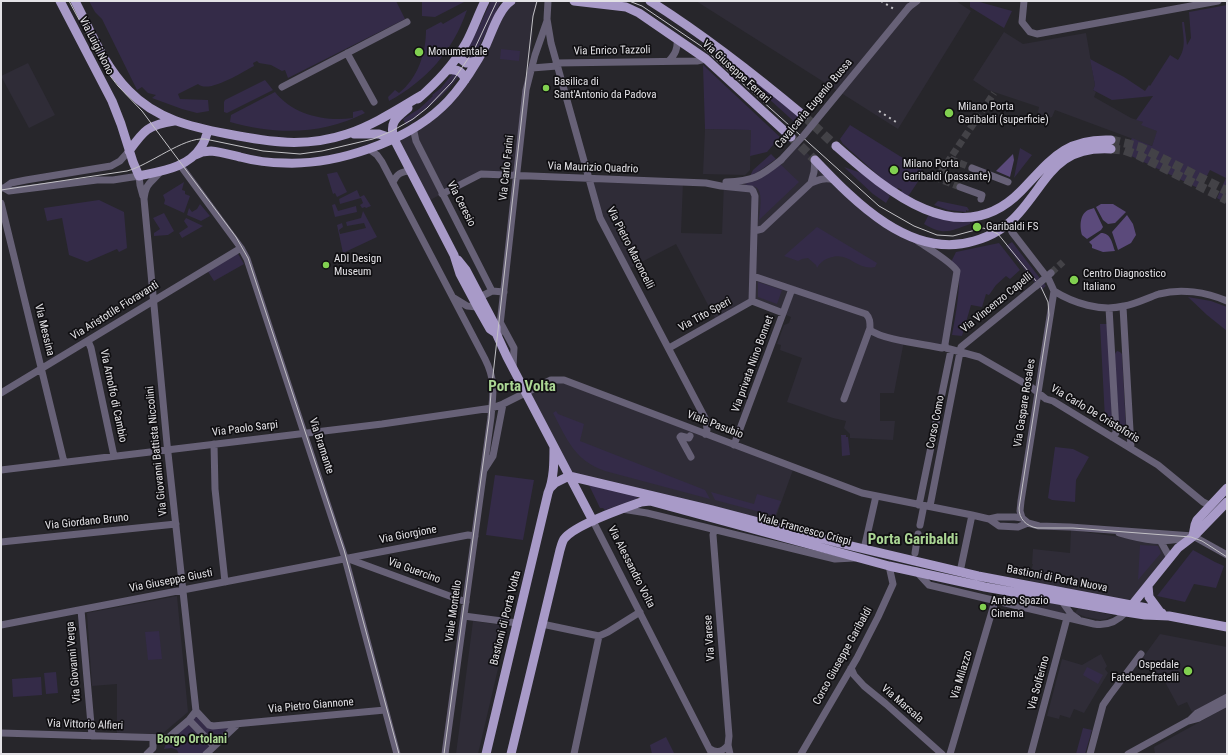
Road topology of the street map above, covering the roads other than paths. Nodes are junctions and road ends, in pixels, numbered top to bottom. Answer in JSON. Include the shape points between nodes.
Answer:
{"nodes":[{"id":1,"x":60,"y":1,"type":"edge"},
{"id":2,"x":75,"y":1,"type":"edge"},
{"id":3,"x":486,"y":1,"type":"edge"},
{"id":4,"x":511,"y":1,"type":"edge"},
{"id":5,"x":548,"y":1,"type":"edge"},
{"id":6,"x":574,"y":1,"type":"edge"},
{"id":7,"x":650,"y":1,"type":"edge"},
{"id":8,"x":917,"y":1,"type":"edge"},
{"id":9,"x":1024,"y":1,"type":"edge"},
{"id":10,"x":1218,"y":1,"type":"edge"},
{"id":11,"x":547,"y":19,"type":"junction"},
{"id":12,"x":407,"y":22,"type":"dead end"},
{"id":13,"x":677,"y":39,"type":"junction"},
{"id":14,"x":348,"y":53,"type":"junction"},
{"id":15,"x":459,"y":54,"type":"junction"},
{"id":16,"x":706,"y":59,"type":"junction"},
{"id":17,"x":477,"y":61,"type":"junction"},
{"id":18,"x":669,"y":61,"type":"junction"},
{"id":19,"x":556,"y":64,"type":"junction"},
{"id":20,"x":532,"y":68,"type":"junction"},
{"id":21,"x":448,"y":70,"type":"junction"},
{"id":22,"x":465,"y":80,"type":"junction"},
{"id":23,"x":282,"y":87,"type":"dead end"},
{"id":24,"x":422,"y":95,"type":"junction"},
{"id":25,"x":374,"y":102,"type":"dead end"},
{"id":26,"x":804,"y":116,"type":"tunnel mouth"},
{"id":27,"x":176,"y":121,"type":"junction"},
{"id":28,"x":414,"y":127,"type":"junction"},
{"id":29,"x":208,"y":130,"type":"junction"},
{"id":30,"x":346,"y":134,"type":"junction"},
{"id":31,"x":791,"y":137,"type":"tunnel mouth"},
{"id":32,"x":394,"y":139,"type":"junction"},
{"id":33,"x":836,"y":146,"type":"tunnel mouth"},
{"id":34,"x":369,"y":149,"type":"junction"},
{"id":35,"x":129,"y":151,"type":"junction"},
{"id":36,"x":195,"y":155,"type":"junction"},
{"id":37,"x":815,"y":160,"type":"joint"},
{"id":38,"x":180,"y":165,"type":"junction"},
{"id":39,"x":972,"y":168,"type":"tunnel mouth"},
{"id":40,"x":161,"y":171,"type":"junction"},
{"id":41,"x":411,"y":171,"type":"junction"},
{"id":42,"x":139,"y":176,"type":"junction"},
{"id":43,"x":517,"y":176,"type":"junction"},
{"id":44,"x":589,"y":179,"type":"junction"},
{"id":45,"x":834,"y":180,"type":"junction"},
{"id":46,"x":1008,"y":182,"type":"dead end"},
{"id":47,"x":393,"y":183,"type":"junction"},
{"id":48,"x":706,"y":183,"type":"junction"},
{"id":49,"x":811,"y":183,"type":"junction"},
{"id":50,"x":960,"y":187,"type":"tunnel mouth"},
{"id":51,"x":3,"y":188,"type":"edge"},
{"id":52,"x":442,"y":194,"type":"junction"},
{"id":53,"x":144,"y":199,"type":"junction"},
{"id":54,"x":981,"y":199,"type":"dead end"},
{"id":55,"x":1,"y":203,"type":"edge"},
{"id":56,"x":1005,"y":206,"type":"junction"},
{"id":57,"x":1008,"y":224,"type":"junction"},
{"id":58,"x":754,"y":231,"type":"junction"},
{"id":59,"x":914,"y":238,"type":"junction"},
{"id":60,"x":241,"y":248,"type":"junction"},
{"id":61,"x":1051,"y":273,"type":"tunnel mouth"},
{"id":62,"x":753,"y":276,"type":"junction"},
{"id":63,"x":792,"y":289,"type":"junction"},
{"id":64,"x":492,"y":291,"type":"junction"},
{"id":65,"x":1054,"y":291,"type":"junction"},
{"id":66,"x":504,"y":292,"type":"junction"},
{"id":67,"x":477,"y":295,"type":"junction"},
{"id":68,"x":154,"y":300,"type":"junction"},
{"id":69,"x":752,"y":301,"type":"junction"},
{"id":70,"x":1227,"y":301,"type":"edge"},
{"id":71,"x":456,"y":302,"type":"junction"},
{"id":72,"x":478,"y":307,"type":"junction"},
{"id":73,"x":1123,"y":307,"type":"junction"},
{"id":74,"x":1109,"y":308,"type":"junction"},
{"id":75,"x":784,"y":313,"type":"junction"},
{"id":76,"x":500,"y":321,"type":"junction"},
{"id":77,"x":870,"y":330,"type":"junction"},
{"id":78,"x":497,"y":336,"type":"junction"},
{"id":79,"x":88,"y":341,"type":"junction"},
{"id":80,"x":944,"y":344,"type":"junction"},
{"id":81,"x":669,"y":348,"type":"junction"},
{"id":82,"x":951,"y":350,"type":"junction"},
{"id":83,"x":961,"y":352,"type":"junction"},
{"id":84,"x":513,"y":367,"type":"junction"},
{"id":85,"x":42,"y":369,"type":"junction"},
{"id":86,"x":563,"y":380,"type":"joint"},
{"id":87,"x":1,"y":393,"type":"edge"},
{"id":88,"x":526,"y":393,"type":"junction"},
{"id":89,"x":1038,"y":393,"type":"junction"},
{"id":90,"x":844,"y":399,"type":"dead end"},
{"id":91,"x":503,"y":404,"type":"junction"},
{"id":92,"x":492,"y":408,"type":"junction"},
{"id":93,"x":1129,"y":427,"type":"junction"},
{"id":94,"x":1116,"y":430,"type":"junction"},
{"id":95,"x":305,"y":433,"type":"junction"},
{"id":96,"x":705,"y":434,"type":"junction"},
{"id":97,"x":690,"y":436,"type":"dead end"},
{"id":98,"x":1112,"y":437,"type":"junction"},
{"id":99,"x":214,"y":444,"type":"junction"},
{"id":100,"x":734,"y":445,"type":"junction"},
{"id":101,"x":554,"y":447,"type":"junction"},
{"id":102,"x":1131,"y":448,"type":"junction"},
{"id":103,"x":168,"y":450,"type":"junction"},
{"id":104,"x":114,"y":456,"type":"junction"},
{"id":105,"x":691,"y":457,"type":"dead end"},
{"id":106,"x":64,"y":462,"type":"junction"},
{"id":107,"x":1,"y":470,"type":"edge"},
{"id":108,"x":483,"y":472,"type":"junction"},
{"id":109,"x":569,"y":476,"type":"junction"},
{"id":110,"x":550,"y":488,"type":"junction"},
{"id":111,"x":1227,"y":488,"type":"edge"},
{"id":112,"x":876,"y":496,"type":"junction"},
{"id":113,"x":1227,"y":502,"type":"edge"},
{"id":114,"x":930,"y":506,"type":"junction"},
{"id":115,"x":1211,"y":506,"type":"junction"},
{"id":116,"x":921,"y":507,"type":"junction"},
{"id":117,"x":622,"y":509,"type":"junction"},
{"id":118,"x":972,"y":515,"type":"junction"},
{"id":119,"x":593,"y":521,"type":"junction"},
{"id":120,"x":1025,"y":521,"type":"junction"},
{"id":121,"x":176,"y":524,"type":"junction"},
{"id":122,"x":920,"y":525,"type":"dead end"},
{"id":123,"x":1103,"y":529,"type":"junction"},
{"id":124,"x":714,"y":530,"type":"junction"},
{"id":125,"x":918,"y":534,"type":"dead end"},
{"id":126,"x":475,"y":536,"type":"junction"},
{"id":127,"x":1194,"y":536,"type":"junction"},
{"id":128,"x":1160,"y":540,"type":"junction"},
{"id":129,"x":1,"y":542,"type":"edge"},
{"id":130,"x":864,"y":549,"type":"junction"},
{"id":131,"x":376,"y":553,"type":"junction"},
{"id":132,"x":915,"y":553,"type":"dead end"},
{"id":133,"x":1227,"y":555,"type":"edge"},
{"id":134,"x":346,"y":558,"type":"junction"},
{"id":135,"x":860,"y":558,"type":"junction"},
{"id":136,"x":1170,"y":558,"type":"junction"},
{"id":137,"x":889,"y":566,"type":"junction"},
{"id":138,"x":376,"y":569,"type":"junction"},
{"id":139,"x":916,"y":571,"type":"junction"},
{"id":140,"x":960,"y":572,"type":"junction"},
{"id":141,"x":976,"y":580,"type":"junction"},
{"id":142,"x":225,"y":582,"type":"junction"},
{"id":143,"x":1148,"y":586,"type":"junction"},
{"id":144,"x":182,"y":590,"type":"junction"},
{"id":145,"x":1061,"y":600,"type":"junction"},
{"id":146,"x":995,"y":601,"type":"junction"},
{"id":147,"x":466,"y":602,"type":"junction"},
{"id":148,"x":1129,"y":609,"type":"junction"},
{"id":149,"x":81,"y":610,"type":"junction"},
{"id":150,"x":640,"y":612,"type":"junction"},
{"id":151,"x":1160,"y":612,"type":"junction"},
{"id":152,"x":464,"y":616,"type":"junction"},
{"id":153,"x":1168,"y":616,"type":"junction"},
{"id":154,"x":1067,"y":618,"type":"junction"},
{"id":155,"x":1083,"y":622,"type":"junction"},
{"id":156,"x":517,"y":623,"type":"junction"},
{"id":157,"x":542,"y":624,"type":"junction"},
{"id":158,"x":1,"y":625,"type":"edge"},
{"id":159,"x":1227,"y":627,"type":"edge"},
{"id":160,"x":599,"y":636,"type":"junction"},
{"id":161,"x":1141,"y":654,"type":"dead end"},
{"id":162,"x":851,"y":668,"type":"junction"},
{"id":163,"x":1227,"y":697,"type":"edge"},
{"id":164,"x":1227,"y":703,"type":"edge"},
{"id":165,"x":385,"y":710,"type":"junction"},
{"id":166,"x":196,"y":711,"type":"junction"},
{"id":167,"x":189,"y":720,"type":"junction"},
{"id":168,"x":1188,"y":721,"type":"junction"},
{"id":169,"x":239,"y":724,"type":"junction"},
{"id":170,"x":1,"y":733,"type":"edge"},
{"id":171,"x":92,"y":736,"type":"junction"},
{"id":172,"x":728,"y":745,"type":"junction"},
{"id":173,"x":214,"y":746,"type":"junction"},
{"id":174,"x":154,"y":748,"type":"edge"},
{"id":175,"x":711,"y":751,"type":"edge"},
{"id":176,"x":146,"y":754,"type":"edge"},
{"id":177,"x":206,"y":754,"type":"edge"},
{"id":178,"x":397,"y":754,"type":"edge"},
{"id":179,"x":445,"y":754,"type":"edge"},
{"id":180,"x":486,"y":754,"type":"edge"},
{"id":181,"x":511,"y":754,"type":"edge"},
{"id":182,"x":574,"y":754,"type":"edge"},
{"id":183,"x":730,"y":754,"type":"edge"},
{"id":184,"x":801,"y":754,"type":"edge"},
{"id":185,"x":942,"y":754,"type":"edge"},
{"id":186,"x":950,"y":754,"type":"edge"},
{"id":187,"x":1031,"y":754,"type":"edge"},
{"id":188,"x":1090,"y":754,"type":"edge"},
{"id":189,"x":1128,"y":754,"type":"edge"}],
"edges":[{"from":1,"to":35,"type":"main road","name":"Via Luigi Nono","via":[[112,101]]},
{"from":2,"to":27,"type":"main road","name":"Via Luigi Nono","via":[[107,64],[120,81],[144,104]]},
{"from":3,"to":15,"type":"main road"},
{"from":4,"to":17,"type":"main road","via":[[502,11]]},
{"from":5,"to":11,"type":"street","name":"Via Carlo Farini"},
{"from":6,"to":13,"type":"main road","name":"Via Giuseppe Ferrari","via":[[630,8]]},
{"from":7,"to":26,"type":"main road","name":"Via Giuseppe Ferrari","via":[[706,39]]},
{"from":8,"to":48,"type":"street","name":"Cavalcavia Eugenio Bussa","bridge":true,"via":[[909,6],[781,160],[753,179]]},
{"from":9,"to":10,"type":"street","via":[[1022,22],[1030,32],[1037,34]]},
{"from":11,"to":19,"type":"street","name":"Via Carlo Farini"},
{"from":11,"to":20,"type":"street","name":"Via Carlo Farini"},
{"from":12,"to":14,"type":"street"},
{"from":13,"to":16,"type":"main road","name":"Via Giuseppe Ferrari"},
{"from":13,"to":18,"type":"street","via":[[677,48]]},
{"from":14,"to":23,"type":"street","via":[[318,65]]},
{"from":14,"to":25,"type":"street"},
{"from":15,"to":17,"type":"main road","via":[[466,63]]},
{"from":15,"to":21,"type":"main road"},
{"from":16,"to":18,"type":"street","name":"Via Enrico Tazzoli"},
{"from":16,"to":31,"type":"main road","name":"Via Giuseppe Ferrari"},
{"from":17,"to":22,"type":"main road"},
{"from":18,"to":19,"type":"street","name":"Via Enrico Tazzoli"},
{"from":19,"to":20,"type":"street","name":"Via Enrico Tazzoli"},
{"from":19,"to":44,"type":"street","name":"Via Pietro Maroncelli"},
{"from":20,"to":43,"type":"street","name":"Via Carlo Farini","via":[[526,90]]},
{"from":21,"to":22,"type":"main road","via":[[460,71]]},
{"from":21,"to":24,"type":"main road"},
{"from":22,"to":28,"type":"main road","via":[[442,107]]},
{"from":24,"to":30,"type":"main road","via":[[370,124]]},
{"from":24,"to":32,"type":"main road","via":[[393,122]]},
{"from":27,"to":29,"type":"main road","name":"Via Luigi Nono"},
{"from":27,"to":35,"type":"main road","via":[[161,123],[147,129]]},
{"from":28,"to":32,"type":"main road"},
{"from":28,"to":52,"type":"street","name":"Via Ceresio","via":[[416,141]]},
{"from":29,"to":30,"type":"main road","name":"Via Luigi Nono","via":[[282,143],[313,142]]},
{"from":29,"to":36,"type":"main road","via":[[203,144]]},
{"from":30,"to":32,"type":"main road","via":[[379,134]]},
{"from":32,"to":34,"type":"main road"},
{"from":32,"to":41,"type":"main road"},
{"from":33,"to":56,"type":"main road","via":[[893,193],[929,211],[973,217],[988,214]]},
{"from":34,"to":36,"type":"main road","via":[[329,159],[293,163],[256,160],[216,151],[205,151]]},
{"from":34,"to":47,"type":"street","via":[[379,157]]},
{"from":35,"to":42,"type":"main road","name":"Via Luigi Nono"},
{"from":35,"to":51,"type":"street","via":[[111,166],[11,183]]},
{"from":36,"to":38,"type":"main road"},
{"from":37,"to":45,"type":"main road"},
{"from":37,"to":49,"type":"street"},
{"from":38,"to":40,"type":"main road"},
{"from":38,"to":60,"type":"street","name":"Via Bramante"},
{"from":39,"to":46,"type":"street"},
{"from":40,"to":42,"type":"main road"},
{"from":40,"to":53,"type":"street","via":[[147,185]]},
{"from":41,"to":47,"type":"street","via":[[397,174]]},
{"from":41,"to":67,"type":"main road","via":[[454,255],[460,274]]},
{"from":42,"to":51,"type":"street","via":[[9,191]]},
{"from":42,"to":53,"type":"street","name":"Via Giovanni Battista Niccolini"},
{"from":43,"to":44,"type":"street","name":"Via Maurizio Quadrio"},
{"from":43,"to":52,"type":"street","name":"Via Maurizio Quadrio","via":[[481,174]]},
{"from":43,"to":66,"type":"street","name":"Via Carlo Farini"},
{"from":44,"to":48,"type":"street","name":"Via Maurizio Quadrio"},
{"from":44,"to":81,"type":"street","name":"Via Pietro Maroncelli","via":[[600,218]]},
{"from":45,"to":49,"type":"street","via":[[820,179]]},
{"from":45,"to":59,"type":"main road","via":[[876,216]]},
{"from":47,"to":71,"type":"street"},
{"from":48,"to":58,"type":"street","name":"Via Maurizio Quadrio","via":[[748,188],[753,191]]},
{"from":49,"to":58,"type":"street","via":[[762,229]]},
{"from":50,"to":54,"type":"street","via":[[982,194]]},
{"from":52,"to":64,"type":"street","name":"Via Ceresio"},
{"from":53,"to":68,"type":"street","name":"Via Giovanni Battista Niccolini"},
{"from":55,"to":85,"type":"street","name":"Via Messina"},
{"from":56,"to":57,"type":"main road"},
{"from":56,"to":57,"type":"main road","via":[[1061,152],[1096,140],[1111,145],[1084,151],[1059,163]]},
{"from":57,"to":59,"type":"main road","via":[[990,235],[963,244],[940,245]]},
{"from":57,"to":65,"type":"street","via":[[1050,280]]},
{"from":58,"to":62,"type":"street"},
{"from":59,"to":80,"type":"street","via":[[957,272]]},
{"from":60,"to":68,"type":"street","name":"Via Aristotile Fioravanti"},
{"from":60,"to":95,"type":"street","name":"Via Bramante","via":[[247,258]]},
{"from":61,"to":83,"type":"street","name":"Via Vincenzo Capelli","bridge":true,"via":[[961,347]]},
{"from":62,"to":63,"type":"street"},
{"from":62,"to":69,"type":"street"},
{"from":63,"to":75,"type":"street","name":"Via privata Nino Bonnet"},
{"from":63,"to":77,"type":"street","via":[[866,314],[870,321]]},
{"from":64,"to":66,"type":"street"},
{"from":64,"to":67,"type":"street"},
{"from":65,"to":74,"type":"street","via":[[1065,298],[1099,308]]},
{"from":65,"to":89,"type":"street","name":"Via Gaspare Rosales"},
{"from":66,"to":76,"type":"street","name":"Via Carlo Farini"},
{"from":67,"to":71,"type":"street","via":[[472,301]]},
{"from":67,"to":72,"type":"main road"},
{"from":67,"to":78,"type":"main road","via":[[496,328]]},
{"from":68,"to":79,"type":"street","name":"Via Aristotile Fioravanti"},
{"from":68,"to":103,"type":"street","name":"Via Giovanni Battista Niccolini"},
{"from":69,"to":75,"type":"street","name":"Via privata Nino Bonnet"},
{"from":69,"to":81,"type":"street","name":"Via Tito Speri"},
{"from":70,"to":73,"type":"street","via":[[1203,293],[1176,291],[1158,294]]},
{"from":71,"to":72,"type":"street"},
{"from":71,"to":92,"type":"street","name":"Viale Montello","via":[[492,374]]},
{"from":72,"to":78,"type":"main road","via":[[490,329]]},
{"from":73,"to":74,"type":"street"},
{"from":73,"to":93,"type":"street"},
{"from":74,"to":94,"type":"street"},
{"from":75,"to":100,"type":"street","name":"Via privata Nino Bonnet"},
{"from":76,"to":78,"type":"street","name":"Via Carlo Farini"},
{"from":76,"to":84,"type":"street","via":[[514,348]]},
{"from":77,"to":80,"type":"street","via":[[891,338],[942,348]]},
{"from":77,"to":90,"type":"street"},
{"from":78,"to":84,"type":"main road","name":"Via Alessandro Volta"},
{"from":79,"to":85,"type":"street","name":"Via Aristotile Fioravanti"},
{"from":79,"to":104,"type":"street","name":"Via Arnolfo di Cambio"},
{"from":80,"to":82,"type":"street"},
{"from":81,"to":96,"type":"street","name":"Via Pietro Maroncelli","via":[[706,420]]},
{"from":82,"to":83,"type":"street"},
{"from":82,"to":116,"type":"street","name":"Corso Como"},
{"from":83,"to":89,"type":"street","name":"Via Carlo De Cristoforis","via":[[978,357]]},
{"from":83,"to":114,"type":"street","name":"Corso Como"},
{"from":84,"to":88,"type":"main road","name":"Via Alessandro Volta"},
{"from":85,"to":87,"type":"street","name":"Via Aristotile Fioravanti"},
{"from":85,"to":106,"type":"street","name":"Via Messina"},
{"from":86,"to":88,"type":"street","name":"Via Paolo Sarpi","via":[[550,380]]},
{"from":86,"to":96,"type":"street","name":"Viale Pasubio"},
{"from":88,"to":91,"type":"street","name":"Via Paolo Sarpi"},
{"from":88,"to":101,"type":"main road","name":"Via Alessandro Volta"},
{"from":89,"to":98,"type":"street","name":"Via Carlo De Cristoforis"},
{"from":89,"to":120,"type":"street","name":"Via Gaspare Rosales","via":[[1021,501],[1020,511]]},
{"from":91,"to":92,"type":"street","name":"Via Paolo Sarpi"},
{"from":91,"to":108,"type":"street","name":"Viale Montello","via":[[493,456]]},
{"from":92,"to":95,"type":"street","name":"Via Paolo Sarpi"},
{"from":92,"to":108,"type":"street","name":"Viale Montello"},
{"from":93,"to":94,"type":"street","via":[[1122,433]]},
{"from":93,"to":102,"type":"street"},
{"from":94,"to":98,"type":"street"},
{"from":95,"to":99,"type":"street","name":"Via Paolo Sarpi"},
{"from":95,"to":134,"type":"street","name":"Via Bramante"},
{"from":96,"to":100,"type":"street","name":"Viale Pasubio"},
{"from":97,"to":105,"type":"street","via":[[680,437]]},
{"from":98,"to":102,"type":"street","name":"Via Carlo De Cristoforis"},
{"from":99,"to":103,"type":"street","name":"Via Paolo Sarpi"},
{"from":99,"to":142,"type":"street","via":[[215,489]]},
{"from":100,"to":112,"type":"street","name":"Viale Pasubio"},
{"from":101,"to":109,"type":"main road","name":"Via Alessandro Volta"},
{"from":101,"to":110,"type":"main road","name":"Bastioni di Porta Volta"},
{"from":102,"to":115,"type":"street","name":"Via Carlo De Cristoforis"},
{"from":103,"to":104,"type":"street","name":"Via Paolo Sarpi"},
{"from":103,"to":121,"type":"street","name":"Via Giovanni Battista Niccolini"},
{"from":104,"to":106,"type":"street","name":"Via Paolo Sarpi"},
{"from":106,"to":107,"type":"street","name":"Via Paolo Sarpi"},
{"from":108,"to":126,"type":"street","name":"Viale Montello"},
{"from":109,"to":110,"type":"main road"},
{"from":109,"to":119,"type":"main road","name":"Via Alessandro Volta"},
{"from":109,"to":130,"type":"main road","name":"Viale Francesco Crispi"},
{"from":110,"to":156,"type":"main road","name":"Bastioni di Porta Volta"},
{"from":111,"to":115,"type":"main road"},
{"from":112,"to":116,"type":"street","name":"Viale Pasubio"},
{"from":112,"to":130,"type":"street"},
{"from":113,"to":127,"type":"main road"},
{"from":114,"to":116,"type":"street","name":"Viale Pasubio"},
{"from":114,"to":118,"type":"street","name":"Viale Pasubio"},
{"from":115,"to":127,"type":"main road","via":[[1196,522]]},
{"from":116,"to":122,"type":"street","name":"Corso Como"},
{"from":117,"to":119,"type":"main road","name":"Viale Francesco Crispi"},
{"from":117,"to":124,"type":"street","name":"Viale Francesco Crispi"},
{"from":117,"to":135,"type":"main road","name":"Viale Francesco Crispi","via":[[650,501]]},
{"from":118,"to":120,"type":"street","name":"Viale Pasubio","via":[[989,519],[998,517]]},
{"from":118,"to":140,"type":"street"},
{"from":119,"to":150,"type":"street","name":"Via Alessandro Volta"},
{"from":119,"to":157,"type":"main road","via":[[564,538]]},
{"from":120,"to":123,"type":"street","name":"Viale Pasubio","via":[[1039,526]]},
{"from":121,"to":129,"type":"street","name":"Via Giordano Bruno"},
{"from":121,"to":144,"type":"street","name":"Via Giovanni Battista Niccolini"},
{"from":123,"to":127,"type":"street"},
{"from":123,"to":128,"type":"street","via":[[1140,539]]},
{"from":124,"to":135,"type":"street","name":"Viale Francesco Crispi","via":[[835,559]]},
{"from":124,"to":172,"type":"street","name":"Via Varese"},
{"from":125,"to":132,"type":"street"},
{"from":126,"to":131,"type":"street","name":"Via Giorgione","via":[[468,535]]},
{"from":126,"to":147,"type":"street","name":"Viale Montello"},
{"from":127,"to":128,"type":"street","via":[[1178,540]]},
{"from":127,"to":133,"type":"street"},
{"from":127,"to":136,"type":"main road"},
{"from":128,"to":136,"type":"street"},
{"from":130,"to":140,"type":"main road","name":"Viale Francesco Crispi"},
{"from":131,"to":134,"type":"street","name":"Via Giorgione"},
{"from":131,"to":138,"type":"street","name":"Via Guercino","via":[[373,561]]},
{"from":134,"to":138,"type":"street","name":"Via Guercino"},
{"from":134,"to":142,"type":"street","name":"Via Giuseppe Giusti"},
{"from":134,"to":165,"type":"street","name":"Via Bramante"},
{"from":135,"to":137,"type":"main road"},
{"from":136,"to":143,"type":"main road"},
{"from":137,"to":139,"type":"main road"},
{"from":137,"to":162,"type":"street","name":"Corso Giuseppe Garibaldi","via":[[893,584]]},
{"from":138,"to":147,"type":"street","name":"Via Guercino"},
{"from":139,"to":141,"type":"main road"},
{"from":139,"to":146,"type":"street","via":[[929,585]]},
{"from":140,"to":141,"type":"main road","name":"Viale Francesco Crispi"},
{"from":141,"to":145,"type":"main road","name":"Bastioni di Porta Nuova"},
{"from":141,"to":148,"type":"main road","name":"Bastioni di Porta Nuova"},
{"from":142,"to":144,"type":"street","name":"Via Giuseppe Giusti"},
{"from":143,"to":148,"type":"main road"},
{"from":143,"to":151,"type":"main road","via":[[1150,598]]},
{"from":144,"to":149,"type":"street","name":"Via Giuseppe Giusti"},
{"from":144,"to":166,"type":"street","name":"Via Giovanni Battista Niccolini"},
{"from":145,"to":148,"type":"main road","name":"Bastioni di Porta Nuova"},
{"from":145,"to":155,"type":"street","name":"Bastioni di Porta Nuova","via":[[1071,614]]},
{"from":146,"to":154,"type":"street"},
{"from":146,"to":186,"type":"street","name":"Via Milazzo"},
{"from":147,"to":152,"type":"street","name":"Viale Montello"},
{"from":148,"to":151,"type":"main road","name":"Bastioni di Porta Nuova"},
{"from":148,"to":153,"type":"main road","name":"Bastioni di Porta Nuova","via":[[1145,615]]},
{"from":148,"to":155,"type":"street","via":[[1119,619],[1106,624]]},
{"from":149,"to":158,"type":"street","name":"Via Giuseppe Giusti"},
{"from":149,"to":171,"type":"street","name":"Via Giovanni Verga"},
{"from":150,"to":160,"type":"street"},
{"from":150,"to":175,"type":"street","name":"Via Alessandro Volta"},
{"from":151,"to":153,"type":"main road","name":"Bastioni di Porta Nuova"},
{"from":152,"to":156,"type":"street"},
{"from":152,"to":179,"type":"street","name":"Viale Montello"},
{"from":153,"to":159,"type":"main road","name":"Bastioni di Porta Nuova"},
{"from":154,"to":155,"type":"street"},
{"from":154,"to":187,"type":"street","name":"Via Solferino"},
{"from":156,"to":180,"type":"main road","name":"Bastioni di Porta Volta"},
{"from":157,"to":160,"type":"street"},
{"from":157,"to":181,"type":"main road"},
{"from":160,"to":182,"type":"street"},
{"from":161,"to":188,"type":"street","via":[[1103,705]]},
{"from":162,"to":184,"type":"street","name":"Corso Giuseppe Garibaldi"},
{"from":162,"to":185,"type":"street","name":"Via Marsala","via":[[864,686]]},
{"from":163,"to":168,"type":"street","via":[[1197,713]]},
{"from":164,"to":168,"type":"street"},
{"from":165,"to":169,"type":"street","name":"Via Pietro Giannone"},
{"from":165,"to":178,"type":"street","name":"Via Bramante"},
{"from":166,"to":167,"type":"street"},
{"from":166,"to":169,"type":"street","name":"Via Pietro Giannone","via":[[210,726]]},
{"from":167,"to":171,"type":"street","name":"Via Vittorio Alfieri","via":[[168,738]]},
{"from":167,"to":173,"type":"street"},
{"from":168,"to":189,"type":"street"},
{"from":169,"to":173,"type":"street"},
{"from":170,"to":171,"type":"street","name":"Via Vittorio Alfieri"},
{"from":172,"to":175,"type":"street","via":[[721,751]]},
{"from":172,"to":183,"type":"street","name":"Via Varese"},
{"from":173,"to":177,"type":"street"},
{"from":174,"to":176,"type":"street"}]}
